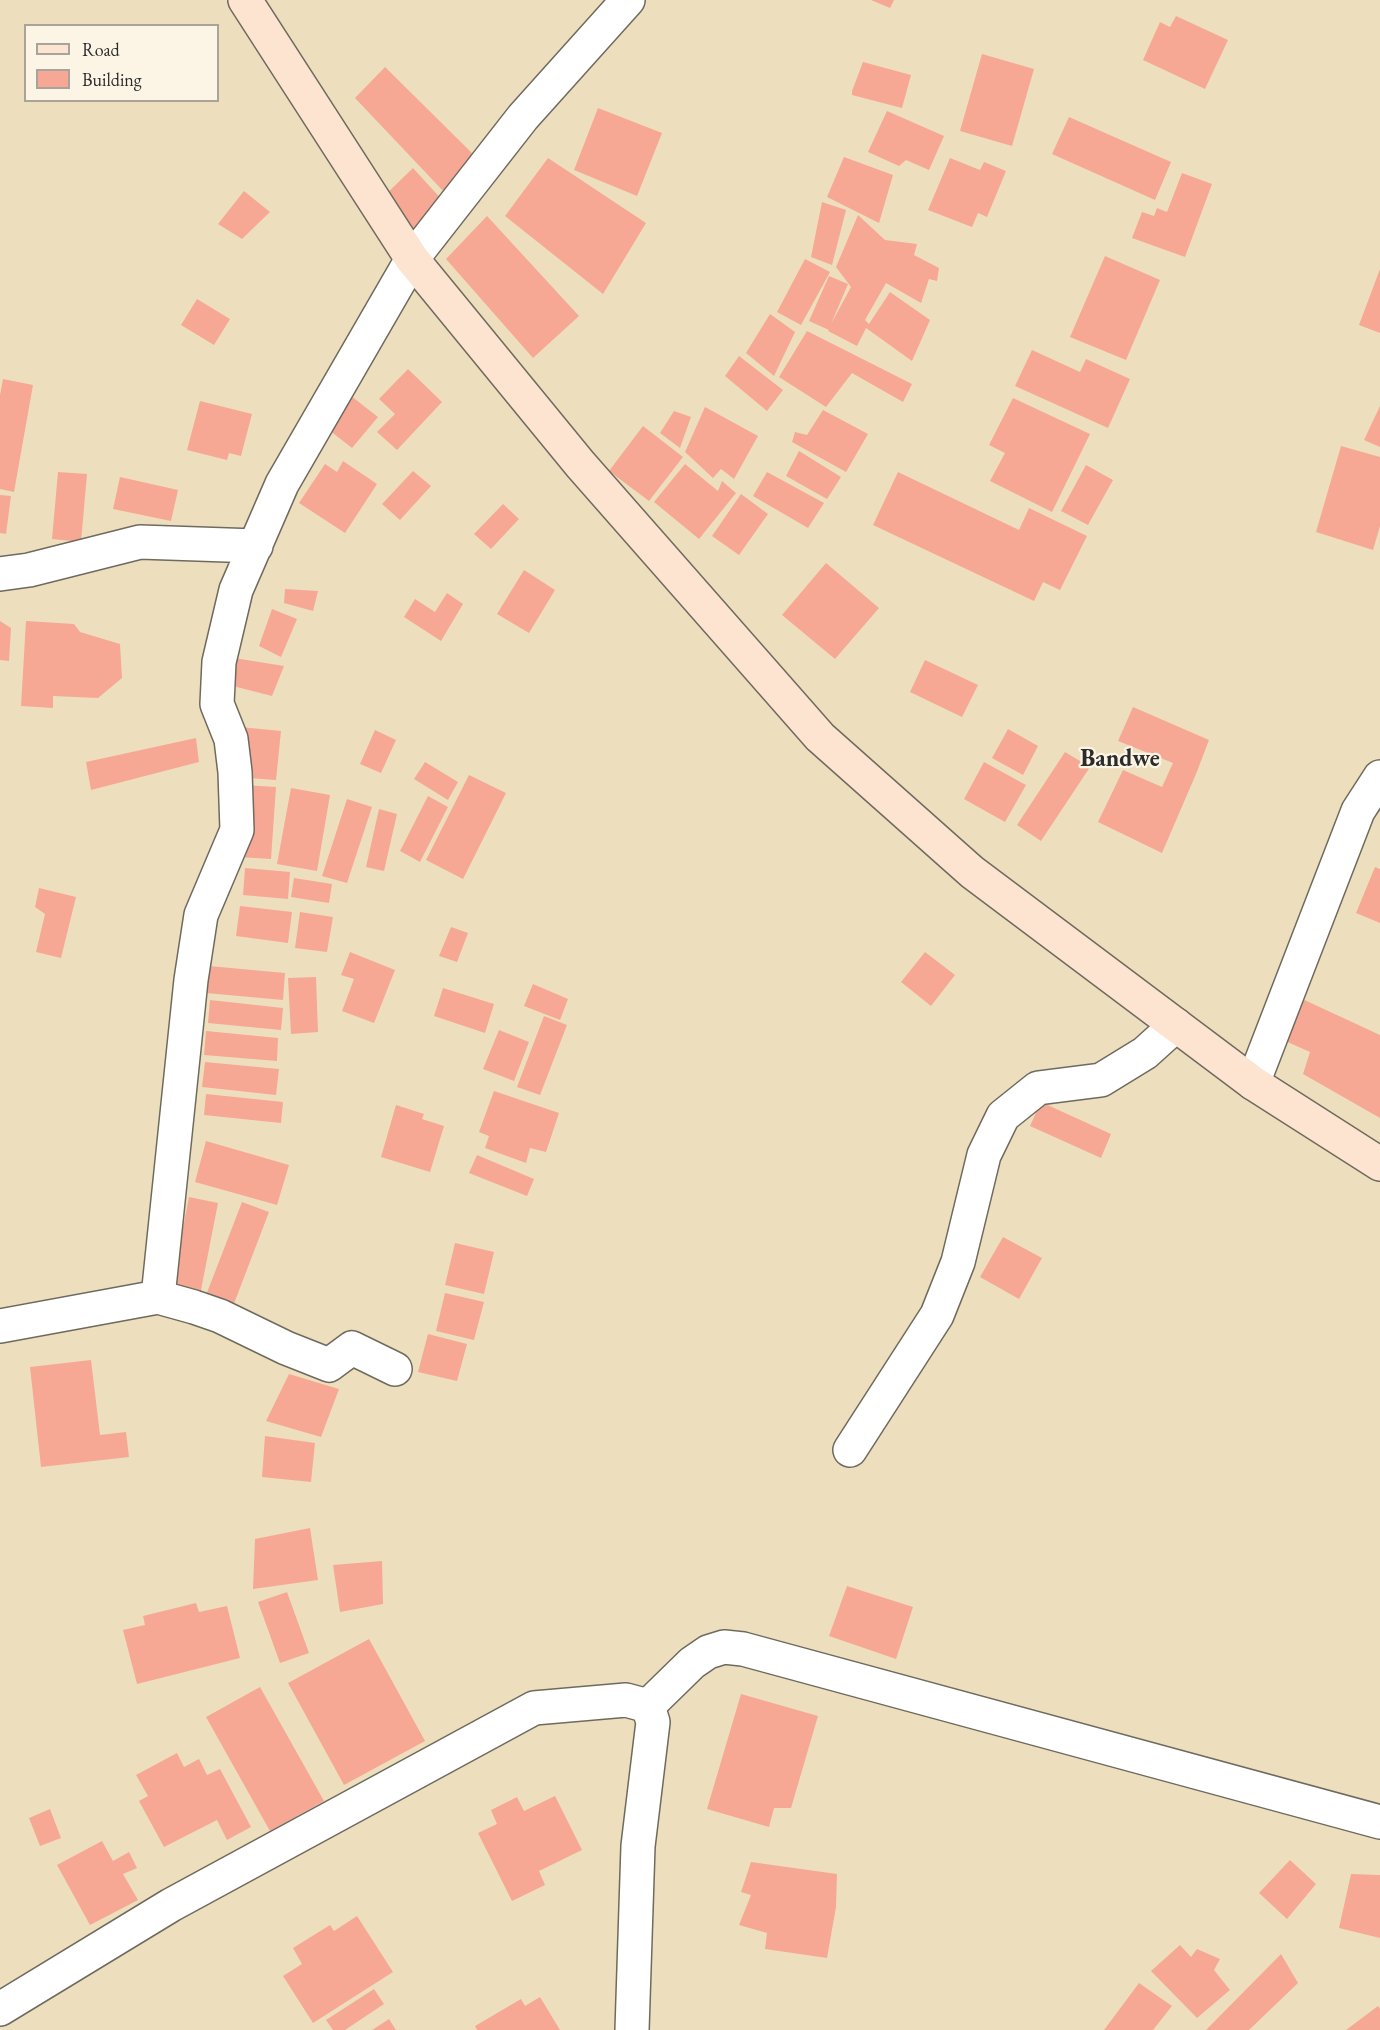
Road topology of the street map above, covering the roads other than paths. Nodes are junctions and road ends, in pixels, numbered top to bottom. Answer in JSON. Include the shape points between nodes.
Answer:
{"nodes":[{"id":1,"x":245,"y":0,"type":"edge"},
{"id":2,"x":628,"y":0,"type":"edge"},
{"id":3,"x":412,"y":259,"type":"junction"},
{"id":4,"x":256,"y":546,"type":"junction"},
{"id":5,"x":0,"y":574,"type":"edge"},
{"id":6,"x":1380,"y":777,"type":"edge"},
{"id":7,"x":1176,"y":1025,"type":"junction"},
{"id":8,"x":1254,"y":1083,"type":"junction"},
{"id":9,"x":1380,"y":1164,"type":"edge"},
{"id":10,"x":158,"y":1298,"type":"junction"},
{"id":11,"x":0,"y":1326,"type":"edge"},
{"id":12,"x":395,"y":1369,"type":"dead end"},
{"id":13,"x":850,"y":1450,"type":"dead end"},
{"id":14,"x":648,"y":1706,"type":"junction"},
{"id":15,"x":1380,"y":1822,"type":"edge"},
{"id":16,"x":0,"y":2009,"type":"edge"},
{"id":17,"x":632,"y":2030,"type":"edge"}],
"edges":[{"from":1,"to":3,"type":"street"},
{"from":2,"to":3,"type":"street","via":[[523,117]]},
{"from":3,"to":4,"type":"street","via":[[282,484]]},
{"from":3,"to":7,"type":"street","via":[[580,464],[820,737],[972,872]]},
{"from":4,"to":5,"type":"street","via":[[140,542]]},
{"from":4,"to":10,"type":"street","via":[[236,590],[219,662],[217,704],[231,739],[237,830],[201,915]]},
{"from":6,"to":8,"type":"street","via":[[1358,811]]},
{"from":7,"to":8,"type":"street"},
{"from":7,"to":13,"type":"street","via":[[1145,1053],[1101,1080],[1038,1088],[1003,1116],[984,1155],[958,1262],[937,1315]]},
{"from":8,"to":9,"type":"street"},
{"from":10,"to":11,"type":"street"},
{"from":10,"to":12,"type":"street","via":[[220,1316],[329,1365],[352,1348]]},
{"from":14,"to":15,"type":"street","via":[[708,1652],[724,1647],[743,1649]]},
{"from":14,"to":16,"type":"street","via":[[626,1700],[534,1708],[171,1905]]},
{"from":14,"to":17,"type":"street","via":[[653,1722],[638,1846]]}]}
